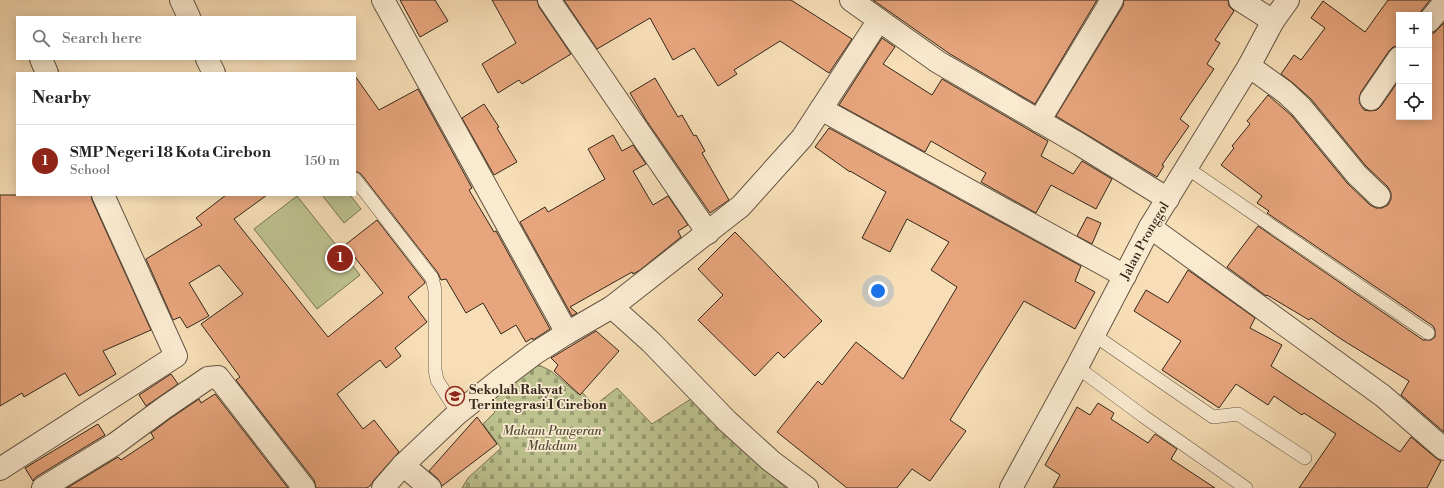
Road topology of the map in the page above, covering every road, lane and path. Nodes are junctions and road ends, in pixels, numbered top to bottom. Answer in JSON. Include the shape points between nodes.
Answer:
{"nodes":[{"id":1,"x":181,"y":0,"type":"edge"},
{"id":2,"x":383,"y":0,"type":"edge"},
{"id":3,"x":549,"y":0,"type":"edge"},
{"id":4,"x":851,"y":0,"type":"edge"},
{"id":5,"x":1112,"y":0,"type":"edge"},
{"id":6,"x":1240,"y":0,"type":"edge"},
{"id":7,"x":1288,"y":0,"type":"edge"},
{"id":8,"x":1444,"y":3,"type":"edge"},
{"id":9,"x":188,"y":16,"type":"edge"},
{"id":10,"x":1432,"y":17,"type":"edge"},
{"id":11,"x":878,"y":20,"type":"junction"},
{"id":12,"x":1273,"y":21,"type":"junction"},
{"id":13,"x":41,"y":60,"type":"edge"},
{"id":14,"x":208,"y":60,"type":"edge"},
{"id":15,"x":1396,"y":62,"type":"edge"},
{"id":16,"x":1249,"y":66,"type":"junction"},
{"id":17,"x":47,"y":72,"type":"edge"},
{"id":18,"x":214,"y":72,"type":"edge"},
{"id":19,"x":1371,"y":100,"type":"dead end"},
{"id":20,"x":821,"y":109,"type":"junction"},
{"id":21,"x":1039,"y":121,"type":"junction"},
{"id":22,"x":1187,"y":168,"type":"junction"},
{"id":23,"x":356,"y":180,"type":"edge"},
{"id":24,"x":103,"y":196,"type":"edge"},
{"id":25,"x":1379,"y":196,"type":"dead end"},
{"id":26,"x":1168,"y":199,"type":"junction"},
{"id":27,"x":1150,"y":227,"type":"junction"},
{"id":28,"x":708,"y":233,"type":"junction"},
{"id":29,"x":1124,"y":276,"type":"junction"},
{"id":30,"x":612,"y":307,"type":"junction"},
{"id":31,"x":567,"y":333,"type":"junction"},
{"id":32,"x":1428,"y":333,"type":"dead end"},
{"id":33,"x":1094,"y":335,"type":"junction"},
{"id":34,"x":1077,"y":367,"type":"junction"},
{"id":35,"x":458,"y":413,"type":"junction"},
{"id":36,"x":1444,"y":449,"type":"edge"},
{"id":37,"x":1305,"y":458,"type":"dead end"},
{"id":38,"x":403,"y":465,"type":"junction"},
{"id":39,"x":0,"y":469,"type":"edge"},
{"id":40,"x":43,"y":488,"type":"edge"},
{"id":41,"x":304,"y":488,"type":"edge"},
{"id":42,"x":383,"y":488,"type":"edge"},
{"id":43,"x":430,"y":488,"type":"edge"},
{"id":44,"x":807,"y":488,"type":"edge"},
{"id":45,"x":1010,"y":488,"type":"edge"},
{"id":46,"x":1246,"y":488,"type":"edge"}],
"edges":[{"from":1,"to":9,"type":"street"},
{"from":2,"to":31,"type":"street"},
{"from":3,"to":28,"type":"street"},
{"from":4,"to":11,"type":"street"},
{"from":5,"to":21,"type":"street"},
{"from":6,"to":12,"type":"street"},
{"from":7,"to":12,"type":"street","name":"Jalan Pronggol"},
{"from":8,"to":10,"type":"street"},
{"from":11,"to":20,"type":"street"},
{"from":11,"to":21,"type":"street","via":[[938,62]]},
{"from":12,"to":16,"type":"street","name":"Jalan Pronggol"},
{"from":13,"to":17,"type":"street"},
{"from":14,"to":18,"type":"street"},
{"from":15,"to":19,"type":"street"},
{"from":16,"to":22,"type":"street","name":"Jalan Pronggol"},
{"from":16,"to":25,"type":"street","via":[[1301,107],[1357,175]]},
{"from":20,"to":28,"type":"street","via":[[802,138],[741,206]]},
{"from":20,"to":29,"type":"street"},
{"from":21,"to":26,"type":"street"},
{"from":22,"to":26,"type":"street","name":"Jalan Pronggol"},
{"from":22,"to":32,"type":"lane"},
{"from":23,"to":35,"type":"lane","via":[[432,278],[435,290],[435,370],[437,380]]},
{"from":24,"to":39,"type":"street","via":[[176,356]]},
{"from":26,"to":27,"type":"street","name":"Jalan Pronggol"},
{"from":27,"to":29,"type":"street","name":"Jalan Pronggol"},
{"from":27,"to":36,"type":"street","via":[[1383,396]]},
{"from":28,"to":30,"type":"street"},
{"from":29,"to":33,"type":"street","name":"Jalan Pronggol"},
{"from":30,"to":31,"type":"street"},
{"from":30,"to":44,"type":"street","via":[[651,342],[727,421],[771,461]]},
{"from":31,"to":35,"type":"street","via":[[534,354]]},
{"from":33,"to":34,"type":"street","name":"Jalan Pronggol"},
{"from":33,"to":37,"type":"lane","via":[[1213,417],[1238,414]]},
{"from":34,"to":45,"type":"street","name":"Jalan Pronggol"},
{"from":34,"to":46,"type":"lane"},
{"from":35,"to":38,"type":"street"},
{"from":38,"to":42,"type":"street"},
{"from":38,"to":43,"type":"street"},
{"from":40,"to":41,"type":"street","via":[[115,444],[208,378],[214,377],[218,377]]}]}
